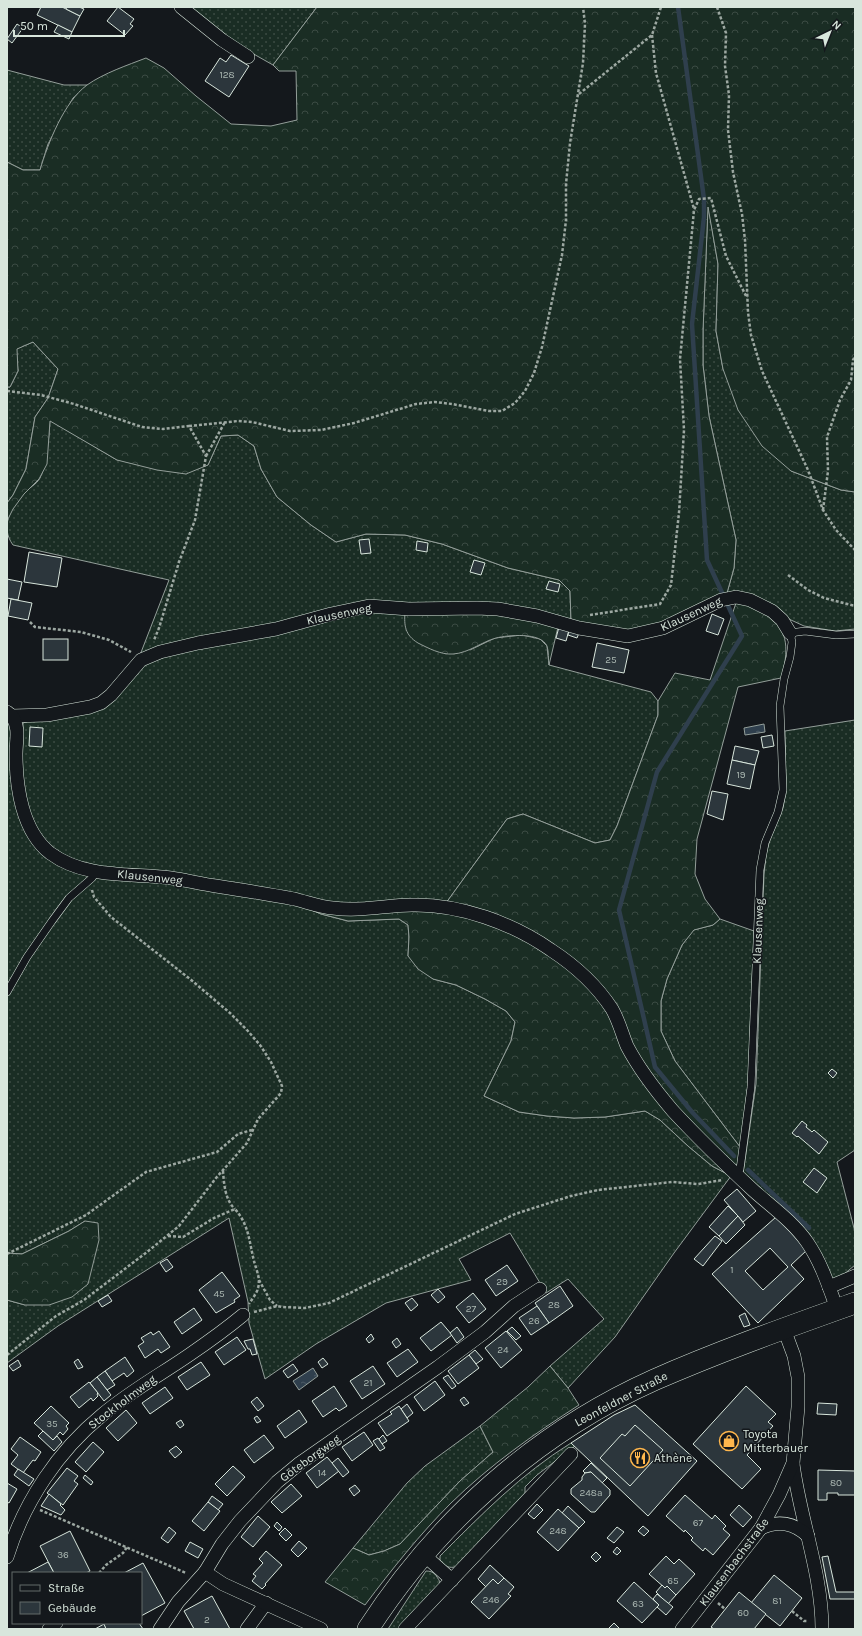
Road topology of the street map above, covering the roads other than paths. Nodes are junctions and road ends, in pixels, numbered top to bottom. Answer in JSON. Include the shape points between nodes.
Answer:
{"nodes":[{"id":1,"x":181,"y":7,"type":"edge"},
{"id":2,"x":248,"y":57,"type":"dead end"},
{"id":3,"x":790,"y":633,"type":"junction"},
{"id":4,"x":855,"y":634,"type":"edge"},
{"id":5,"x":10,"y":714,"type":"edge"},
{"id":6,"x":94,"y":875,"type":"junction"},
{"id":7,"x":7,"y":992,"type":"edge"},
{"id":8,"x":737,"y":1175,"type":"junction"},
{"id":9,"x":855,"y":1276,"type":"edge"},
{"id":10,"x":829,"y":1287,"type":"junction"},
{"id":11,"x":540,"y":1289,"type":"dead end"},
{"id":12,"x":846,"y":1306,"type":"edge"},
{"id":13,"x":243,"y":1315,"type":"road end"},
{"id":14,"x":784,"y":1329,"type":"junction"},
{"id":15,"x":571,"y":1454,"type":"dead end"},
{"id":16,"x":793,"y":1462,"type":"junction"},
{"id":17,"x":761,"y":1528,"type":"junction"},
{"id":18,"x":808,"y":1536,"type":"junction"},
{"id":19,"x":423,"y":1554,"type":"junction"},
{"id":20,"x":7,"y":1557,"type":"edge"},
{"id":21,"x":206,"y":1572,"type":"junction"},
{"id":22,"x":452,"y":1580,"type":"junction"},
{"id":23,"x":266,"y":1603,"type":"junction"},
{"id":24,"x":160,"y":1629,"type":"edge"},
{"id":25,"x":247,"y":1629,"type":"edge"},
{"id":26,"x":321,"y":1629,"type":"edge"},
{"id":27,"x":368,"y":1629,"type":"edge"},
{"id":28,"x":405,"y":1629,"type":"edge"},
{"id":29,"x":682,"y":1629,"type":"edge"},
{"id":30,"x":822,"y":1629,"type":"edge"}],
"edges":[{"from":1,"to":2,"type":"street"},
{"from":3,"to":4,"type":"lane","via":[[805,630],[836,635]]},
{"from":3,"to":5,"type":"street","name":"Klausenweg","via":[[777,615],[746,598],[736,596],[724,598],[663,628],[628,636],[584,630],[537,616],[498,609],[409,609],[369,606],[276,629],[180,646],[143,659],[111,695],[95,705],[57,714]]},
{"from":3,"to":8,"type":"lane","name":"Klausenweg","via":[[792,642],[780,706],[782,790],[778,812],[765,843],[760,870],[751,1087],[740,1169]]},
{"from":5,"to":6,"type":"street","name":"Klausenweg","via":[[17,724],[16,765],[21,798],[34,834],[41,844],[56,856]]},
{"from":6,"to":7,"type":"lane","via":[[62,907],[35,945]]},
{"from":6,"to":8,"type":"street","name":"Klausenweg","via":[[179,879],[344,910],[432,905],[487,918],[523,933],[562,958],[602,995],[613,1011],[626,1044],[656,1090],[706,1146]]},
{"from":8,"to":10,"type":"street","name":"Klausenweg","via":[[806,1240]]},
{"from":9,"to":10,"type":"street"},
{"from":10,"to":12,"type":"street","name":"Klausenweg"},
{"from":11,"to":21,"type":"street","name":"Göteborgweg","via":[[514,1306],[485,1332],[438,1367],[300,1463],[277,1482],[226,1538]]},
{"from":12,"to":14,"type":"main road","name":"Leonfeldner Straße"},
{"from":13,"to":20,"type":"street","name":"Stockholmweg","via":[[136,1389],[88,1427],[64,1453],[35,1494],[20,1520]]},
{"from":14,"to":16,"type":"street","name":"Klausenbachstraße","via":[[794,1356],[798,1377],[798,1414]]},
{"from":14,"to":19,"type":"main road","name":"Leonfeldner Straße","via":[[654,1380],[576,1422],[490,1486]]},
{"from":15,"to":22,"type":"street"},
{"from":16,"to":17,"type":"street","name":"Klausenbachstraße"},
{"from":16,"to":18,"type":"street"},
{"from":17,"to":18,"type":"street","via":[[769,1524],[789,1524],[801,1529]]},
{"from":17,"to":29,"type":"street","name":"Klausenbachstraße"},
{"from":18,"to":30,"type":"street","via":[[819,1586]]},
{"from":19,"to":22,"type":"street"},
{"from":19,"to":27,"type":"main road","name":"Leonfeldner Straße"},
{"from":21,"to":23,"type":"street","via":[[223,1584]]},
{"from":21,"to":24,"type":"street","name":"Göteborgweg","via":[[178,1602]]},
{"from":22,"to":28,"type":"street"},
{"from":23,"to":25,"type":"street"},
{"from":23,"to":26,"type":"street"}]}
